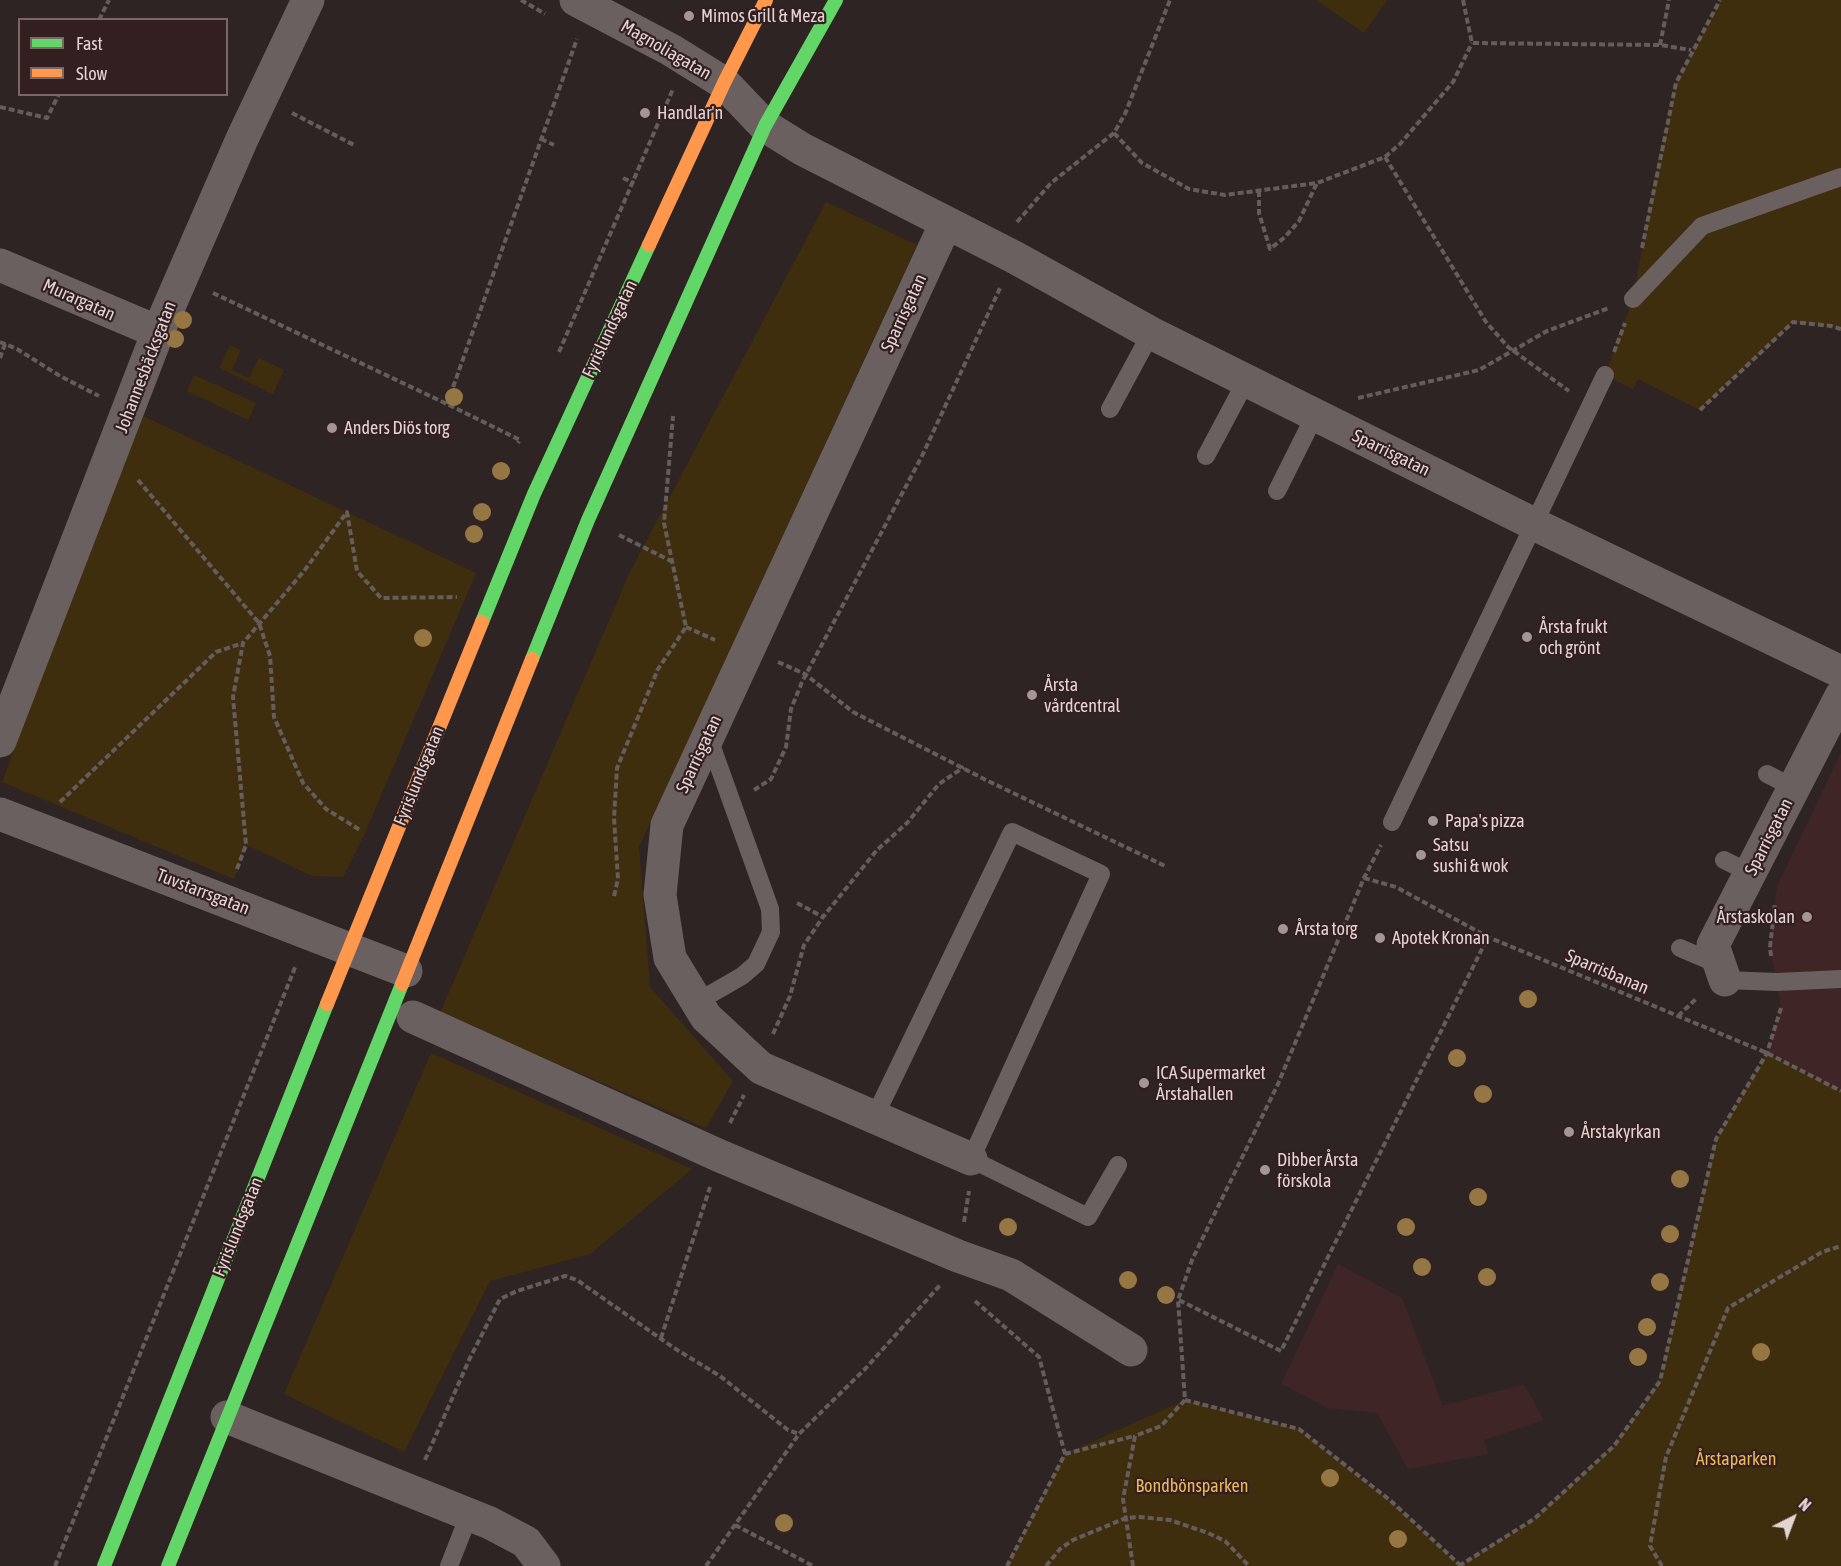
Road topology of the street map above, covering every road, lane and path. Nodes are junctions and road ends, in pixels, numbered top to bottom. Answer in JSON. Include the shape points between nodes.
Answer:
{"nodes":[{"id":1,"x":109,"y":0,"type":"edge"},
{"id":2,"x":308,"y":0,"type":"edge"},
{"id":3,"x":520,"y":0,"type":"edge"},
{"id":4,"x":766,"y":0,"type":"edge"},
{"id":5,"x":836,"y":0,"type":"edge"},
{"id":6,"x":1170,"y":0,"type":"edge"},
{"id":7,"x":1463,"y":0,"type":"edge"},
{"id":8,"x":1669,"y":0,"type":"edge"},
{"id":9,"x":1720,"y":0,"type":"edge"},
{"id":10,"x":563,"y":8,"type":"edge"},
{"id":11,"x":100,"y":18,"type":"edge"},
{"id":12,"x":579,"y":33,"type":"dead end"},
{"id":13,"x":1472,"y":43,"type":"junction"},
{"id":14,"x":1660,"y":45,"type":"junction"},
{"id":15,"x":1692,"y":50,"type":"junction"},
{"id":16,"x":677,"y":80,"type":"dead end"},
{"id":17,"x":724,"y":83,"type":"junction"},
{"id":18,"x":58,"y":96,"type":"edge"},
{"id":19,"x":296,"y":103,"type":"dead end"},
{"id":20,"x":0,"y":107,"type":"edge"},
{"id":21,"x":292,"y":113,"type":"junction"},
{"id":22,"x":286,"y":124,"type":"dead end"},
{"id":23,"x":765,"y":126,"type":"junction"},
{"id":24,"x":1114,"y":133,"type":"junction"},
{"id":25,"x":541,"y":139,"type":"junction"},
{"id":26,"x":554,"y":145,"type":"dead end"},
{"id":27,"x":356,"y":146,"type":"dead end"},
{"id":28,"x":1385,"y":157,"type":"junction"},
{"id":29,"x":1841,"y":177,"type":"edge"},
{"id":30,"x":623,"y":178,"type":"dead end"},
{"id":31,"x":634,"y":183,"type":"junction"},
{"id":32,"x":1317,"y":183,"type":"junction"},
{"id":33,"x":1259,"y":191,"type":"junction"},
{"id":34,"x":946,"y":223,"type":"junction"},
{"id":35,"x":1016,"y":223,"type":"dead end"},
{"id":36,"x":1014,"y":257,"type":"junction"},
{"id":37,"x":0,"y":265,"type":"edge"},
{"id":38,"x":204,"y":288,"type":"dead end"},
{"id":39,"x":1634,"y":299,"type":"junction"},
{"id":40,"x":1841,"y":329,"type":"edge"},
{"id":41,"x":158,"y":332,"type":"junction"},
{"id":42,"x":1151,"y":333,"type":"junction"},
{"id":43,"x":2,"y":343,"type":"edge"},
{"id":44,"x":1513,"y":351,"type":"junction"},
{"id":45,"x":558,"y":354,"type":"dead end"},
{"id":46,"x":0,"y":358,"type":"edge"},
{"id":47,"x":1605,"y":375,"type":"joint"},
{"id":48,"x":1246,"y":381,"type":"junction"},
{"id":49,"x":1357,"y":398,"type":"dead end"},
{"id":50,"x":1593,"y":401,"type":"junction"},
{"id":51,"x":447,"y":404,"type":"junction"},
{"id":52,"x":675,"y":405,"type":"dead end"},
{"id":53,"x":1110,"y":410,"type":"dead end"},
{"id":54,"x":1700,"y":410,"type":"dead end"},
{"id":55,"x":1315,"y":415,"type":"junction"},
{"id":56,"x":524,"y":429,"type":"dead end"},
{"id":57,"x":120,"y":433,"type":"junction"},
{"id":58,"x":520,"y":440,"type":"junction"},
{"id":59,"x":516,"y":450,"type":"dead end"},
{"id":60,"x":1206,"y":456,"type":"dead end"},
{"id":61,"x":1277,"y":491,"type":"dead end"},
{"id":62,"x":1536,"y":525,"type":"junction"},
{"id":63,"x":458,"y":597,"type":"dead end"},
{"id":64,"x":259,"y":623,"type":"junction"},
{"id":65,"x":686,"y":627,"type":"junction"},
{"id":66,"x":243,"y":643,"type":"junction"},
{"id":67,"x":748,"y":648,"type":"junction"},
{"id":68,"x":1841,"y":672,"type":"edge"},
{"id":69,"x":806,"y":674,"type":"junction"},
{"id":70,"x":1841,"y":696,"type":"edge"},
{"id":71,"x":708,"y":735,"type":"junction"},
{"id":72,"x":0,"y":741,"type":"edge"},
{"id":73,"x":964,"y":767,"type":"junction"},
{"id":74,"x":754,"y":790,"type":"dead end"},
{"id":75,"x":57,"y":805,"type":"dead end"},
{"id":76,"x":0,"y":814,"type":"edge"},
{"id":77,"x":1392,"y":822,"type":"joint"},
{"id":78,"x":365,"y":833,"type":"dead end"},
{"id":79,"x":1165,"y":866,"type":"dead end"},
{"id":80,"x":1364,"y":878,"type":"junction"},
{"id":81,"x":794,"y":894,"type":"dead end"},
{"id":82,"x":614,"y":896,"type":"dead end"},
{"id":83,"x":1775,"y":896,"type":"dead end"},
{"id":84,"x":225,"y":901,"type":"junction"},
{"id":85,"x":823,"y":917,"type":"junction"},
{"id":86,"x":309,"y":933,"type":"junction"},
{"id":87,"x":1488,"y":937,"type":"junction"},
{"id":88,"x":348,"y":948,"type":"junction"},
{"id":89,"x":1680,"y":948,"type":"dead end"},
{"id":90,"x":406,"y":970,"type":"junction"},
{"id":91,"x":1722,"y":973,"type":"junction"},
{"id":92,"x":1841,"y":979,"type":"edge"},
{"id":93,"x":1777,"y":982,"type":"junction"},
{"id":94,"x":697,"y":1002,"type":"junction"},
{"id":95,"x":413,"y":1017,"type":"dead end"},
{"id":96,"x":1767,"y":1053,"type":"junction"},
{"id":97,"x":761,"y":1068,"type":"junction"},
{"id":98,"x":1841,"y":1091,"type":"edge"},
{"id":99,"x":875,"y":1116,"type":"junction"},
{"id":100,"x":720,"y":1156,"type":"junction"},
{"id":101,"x":970,"y":1159,"type":"junction"},
{"id":102,"x":1118,"y":1165,"type":"dead end"},
{"id":103,"x":1841,"y":1246,"type":"edge"},
{"id":104,"x":958,"y":1256,"type":"junction"},
{"id":105,"x":972,"y":1298,"type":"dead end"},
{"id":106,"x":1178,"y":1300,"type":"junction"},
{"id":107,"x":661,"y":1338,"type":"junction"},
{"id":108,"x":1131,"y":1350,"type":"dead end"},
{"id":109,"x":1185,"y":1400,"type":"junction"},
{"id":110,"x":227,"y":1417,"type":"junction"},
{"id":111,"x":799,"y":1434,"type":"junction"},
{"id":112,"x":1135,"y":1436,"type":"junction"},
{"id":113,"x":1065,"y":1454,"type":"junction"},
{"id":114,"x":411,"y":1491,"type":"junction"},
{"id":115,"x":469,"y":1515,"type":"junction"},
{"id":116,"x":1126,"y":1518,"type":"junction"},
{"id":117,"x":735,"y":1526,"type":"junction"},
{"id":118,"x":55,"y":1566,"type":"edge"},
{"id":119,"x":104,"y":1566,"type":"edge"},
{"id":120,"x":168,"y":1566,"type":"edge"},
{"id":121,"x":449,"y":1566,"type":"edge"},
{"id":122,"x":544,"y":1566,"type":"edge"},
{"id":123,"x":706,"y":1566,"type":"edge"},
{"id":124,"x":813,"y":1566,"type":"edge"},
{"id":125,"x":1007,"y":1566,"type":"edge"},
{"id":126,"x":1047,"y":1566,"type":"edge"},
{"id":127,"x":1133,"y":1566,"type":"edge"},
{"id":128,"x":1249,"y":1566,"type":"edge"},
{"id":129,"x":1460,"y":1566,"type":"edge"},
{"id":130,"x":1662,"y":1566,"type":"edge"}],
"edges":[{"from":1,"to":11,"type":"path"},
{"from":2,"to":41,"type":"street","name":"Johannesbäcksgatan"},
{"from":3,"to":10,"type":"path"},
{"from":4,"to":17,"type":"main road","name":"Fyrislundsgatan"},
{"from":5,"to":23,"type":"main road"},
{"from":6,"to":24,"type":"path"},
{"from":7,"to":13,"type":"path"},
{"from":8,"to":14,"type":"path"},
{"from":9,"to":15,"type":"path"},
{"from":10,"to":17,"type":"street","name":"Magnoliagatan","via":[[671,50]]},
{"from":12,"to":25,"type":"path"},
{"from":13,"to":14,"type":"path"},
{"from":13,"to":28,"type":"path","via":[[1453,82]]},
{"from":14,"to":15,"type":"path"},
{"from":15,"to":39,"type":"path","via":[[1676,83],[1669,111]]},
{"from":16,"to":31,"type":"path"},
{"from":17,"to":23,"type":"street","name":"Magnoliagatan"},
{"from":17,"to":88,"type":"main road","name":"Fyrislundsgatan","via":[[534,494]]},
{"from":18,"to":20,"type":"path","via":[[47,118]]},
{"from":19,"to":21,"type":"path"},
{"from":21,"to":22,"type":"path"},
{"from":21,"to":27,"type":"path"},
{"from":23,"to":34,"type":"street","name":"Sparrisgatan"},
{"from":23,"to":90,"type":"main road","via":[[588,520]]},
{"from":24,"to":33,"type":"path","via":[[1142,163],[1189,189],[1225,195]]},
{"from":24,"to":35,"type":"path","via":[[1051,183]]},
{"from":25,"to":26,"type":"path"},
{"from":25,"to":51,"type":"path"},
{"from":28,"to":32,"type":"path"},
{"from":28,"to":44,"type":"path","via":[[1486,322]]},
{"from":29,"to":39,"type":"lane","via":[[1702,226]]},
{"from":30,"to":31,"type":"path"},
{"from":31,"to":45,"type":"path"},
{"from":32,"to":33,"type":"path"},
{"from":32,"to":33,"type":"path","via":[[1299,221],[1270,249],[1259,213]]},
{"from":34,"to":36,"type":"street","name":"Sparrisgatan"},
{"from":34,"to":67,"type":"street","name":"Sparrisgatan"},
{"from":36,"to":42,"type":"street","name":"Sparrisgatan"},
{"from":36,"to":69,"type":"path","via":[[922,456]]},
{"from":37,"to":41,"type":"street","name":"Murargatan"},
{"from":38,"to":51,"type":"path"},
{"from":39,"to":44,"type":"path","via":[[1547,331]]},
{"from":39,"to":47,"type":"path"},
{"from":40,"to":54,"type":"path","via":[[1793,322]]},
{"from":41,"to":57,"type":"street","name":"Johannesbäcksgatan"},
{"from":42,"to":48,"type":"street","name":"Sparrisgatan"},
{"from":42,"to":53,"type":"lane"},
{"from":43,"to":46,"type":"path"},
{"from":43,"to":57,"type":"path","via":[[116,406]]},
{"from":44,"to":49,"type":"path","via":[[1479,370]]},
{"from":44,"to":50,"type":"path","via":[[1567,390]]},
{"from":47,"to":50,"type":"lane"},
{"from":48,"to":55,"type":"street","name":"Sparrisgatan"},
{"from":48,"to":60,"type":"lane"},
{"from":50,"to":62,"type":"lane"},
{"from":51,"to":58,"type":"path"},
{"from":52,"to":65,"type":"path","via":[[664,523]]},
{"from":55,"to":61,"type":"lane"},
{"from":55,"to":62,"type":"street","name":"Sparrisgatan"},
{"from":56,"to":58,"type":"path"},
{"from":57,"to":64,"type":"path","via":[[139,482]]},
{"from":57,"to":72,"type":"street","name":"Johannesbäcksgatan"},
{"from":58,"to":59,"type":"path"},
{"from":62,"to":68,"type":"street","name":"Sparrisgatan"},
{"from":62,"to":77,"type":"lane"},
{"from":63,"to":64,"type":"path","via":[[381,598],[357,571],[347,512]]},
{"from":64,"to":66,"type":"path"},
{"from":64,"to":78,"type":"path","via":[[270,656],[274,717],[303,783],[326,809]]},
{"from":65,"to":67,"type":"path","via":[[730,646]]},
{"from":65,"to":82,"type":"path","via":[[658,669],[617,768],[614,818],[618,879]]},
{"from":66,"to":75,"type":"path","via":[[216,652]]},
{"from":66,"to":84,"type":"path","via":[[233,697],[246,845]]},
{"from":67,"to":69,"type":"path"},
{"from":67,"to":71,"type":"street","name":"Sparrisgatan"},
{"from":69,"to":73,"type":"path","via":[[853,712]]},
{"from":69,"to":74,"type":"path","via":[[791,709],[786,747],[771,779]]},
{"from":70,"to":91,"type":"street","name":"Sparrisgatan","via":[[1780,781],[1737,866],[1713,945]]},
{"from":71,"to":94,"type":"street","name":"Sparrisgatan","via":[[667,825],[660,895],[670,958]]},
{"from":71,"to":94,"type":"lane","via":[[770,909],[771,932],[756,964]]},
{"from":73,"to":79,"type":"path"},
{"from":73,"to":85,"type":"path","via":[[939,784],[907,823],[877,850]]},
{"from":76,"to":84,"type":"street","name":"Tuvstarrsgatan"},
{"from":77,"to":80,"type":"path"},
{"from":80,"to":87,"type":"path","name":"Sparrisbanan","via":[[1396,887]]},
{"from":80,"to":106,"type":"path","via":[[1278,1084],[1192,1260]]},
{"from":81,"to":85,"type":"path","via":[[798,904]]},
{"from":83,"to":93,"type":"path","via":[[1770,947]]},
{"from":84,"to":86,"type":"street","name":"Tuvstarrsgatan"},
{"from":85,"to":97,"type":"path","via":[[804,945],[790,996]]},
{"from":86,"to":88,"type":"street","name":"Tuvstarrsgatan"},
{"from":86,"to":118,"type":"path"},
{"from":87,"to":96,"type":"path","name":"Sparrisbanan"},
{"from":87,"to":106,"type":"path","via":[[1281,1352]]},
{"from":88,"to":90,"type":"street","name":"Tuvstarrsgatan"},
{"from":88,"to":119,"type":"main road","name":"Fyrislundsgatan"},
{"from":89,"to":91,"type":"lane"},
{"from":90,"to":110,"type":"main road"},
{"from":91,"to":93,"type":"lane"},
{"from":92,"to":93,"type":"lane"},
{"from":93,"to":96,"type":"path","via":[[1781,1008]]},
{"from":94,"to":97,"type":"street","name":"Sparrisgatan","via":[[706,1017]]},
{"from":95,"to":100,"type":"street"},
{"from":96,"to":98,"type":"path","name":"Sparrisbanan"},
{"from":96,"to":129,"type":"path","via":[[1716,1139],[1660,1381],[1614,1446],[1534,1519]]},
{"from":97,"to":99,"type":"street","name":"Sparrisgatan"},
{"from":97,"to":100,"type":"path","via":[[733,1112]]},
{"from":99,"to":101,"type":"street","name":"Sparrisgatan"},
{"from":99,"to":101,"type":"lane","via":[[1012,832],[1101,874]]},
{"from":100,"to":104,"type":"street"},
{"from":100,"to":107,"type":"path"},
{"from":101,"to":102,"type":"lane","via":[[1088,1217]]},
{"from":101,"to":104,"type":"path"},
{"from":103,"to":130,"type":"path","via":[[1822,1252],[1728,1308],[1666,1456],[1650,1546]]},
{"from":104,"to":108,"type":"street","via":[[1011,1275]]},
{"from":104,"to":111,"type":"path","via":[[941,1283],[866,1368]]},
{"from":105,"to":113,"type":"path","via":[[1039,1357]]},
{"from":106,"to":109,"type":"path"},
{"from":107,"to":111,"type":"path"},
{"from":107,"to":114,"type":"path","via":[[577,1280],[565,1276],[501,1299]]},
{"from":109,"to":112,"type":"path","via":[[1161,1426]]},
{"from":109,"to":129,"type":"path","via":[[1299,1429],[1391,1501]]},
{"from":110,"to":114,"type":"street"},
{"from":110,"to":120,"type":"main road"},
{"from":111,"to":117,"type":"path"},
{"from":112,"to":113,"type":"path"},
{"from":112,"to":116,"type":"path","via":[[1123,1498]]},
{"from":113,"to":125,"type":"path"},
{"from":114,"to":115,"type":"street"},
{"from":115,"to":121,"type":"lane"},
{"from":115,"to":122,"type":"street","via":[[526,1542]]},
{"from":116,"to":126,"type":"path","via":[[1073,1540]]},
{"from":116,"to":127,"type":"path"},
{"from":116,"to":128,"type":"path","via":[[1170,1520],[1208,1533],[1225,1541]]},
{"from":117,"to":123,"type":"path"},
{"from":117,"to":124,"type":"path"}]}
